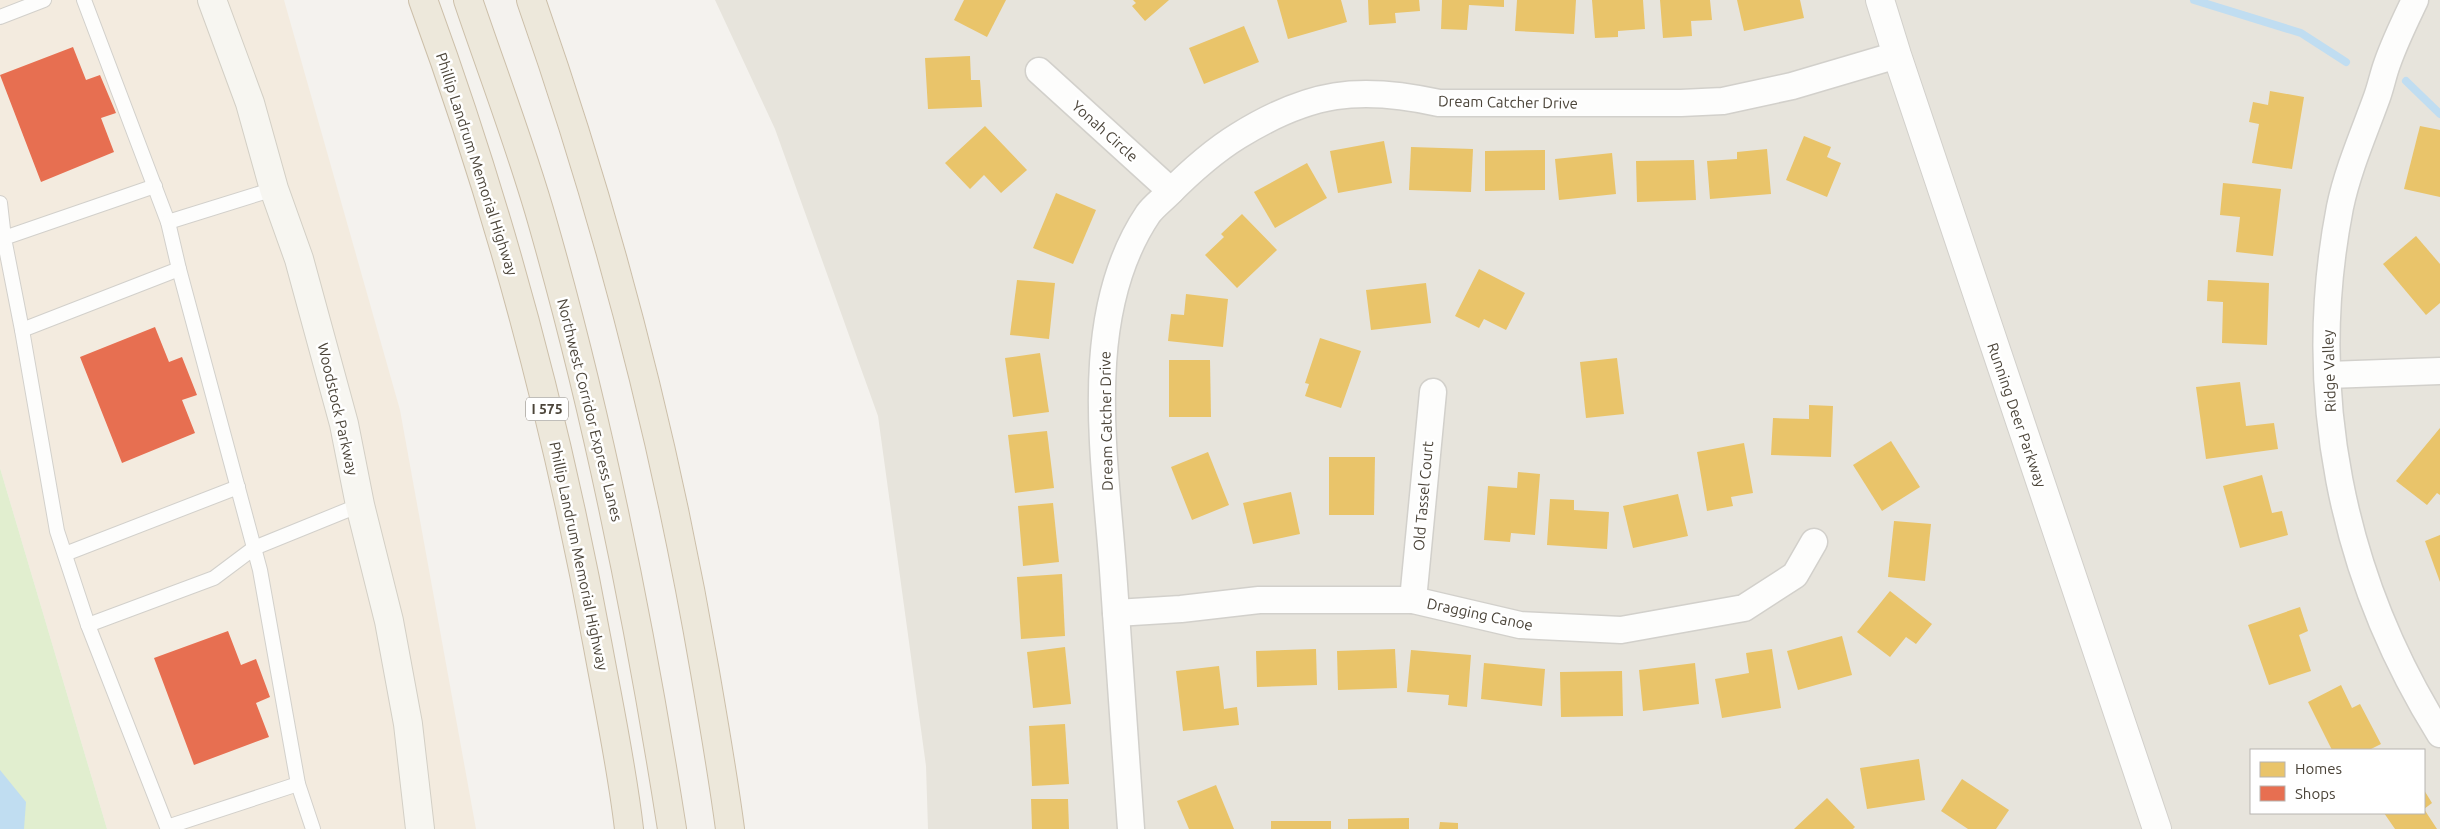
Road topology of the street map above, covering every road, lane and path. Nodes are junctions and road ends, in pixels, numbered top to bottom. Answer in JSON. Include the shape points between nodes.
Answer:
{"nodes":[{"id":1,"x":44,"y":0,"type":"edge"},
{"id":2,"x":84,"y":0,"type":"edge"},
{"id":3,"x":212,"y":0,"type":"edge"},
{"id":4,"x":423,"y":0,"type":"edge"},
{"id":5,"x":468,"y":0,"type":"edge"},
{"id":6,"x":531,"y":0,"type":"edge"},
{"id":7,"x":1880,"y":0,"type":"edge"},
{"id":8,"x":2415,"y":0,"type":"edge"},
{"id":9,"x":0,"y":17,"type":"edge"},
{"id":10,"x":1896,"y":55,"type":"junction"},
{"id":11,"x":1039,"y":71,"type":"dead end"},
{"id":12,"x":155,"y":186,"type":"junction"},
{"id":13,"x":274,"y":189,"type":"junction"},
{"id":14,"x":1172,"y":191,"type":"junction"},
{"id":15,"x":0,"y":203,"type":"edge"},
{"id":16,"x":168,"y":222,"type":"junction"},
{"id":17,"x":4,"y":238,"type":"junction"},
{"id":18,"x":180,"y":269,"type":"junction"},
{"id":19,"x":22,"y":330,"type":"junction"},
{"id":20,"x":2440,"y":372,"type":"edge"},
{"id":21,"x":2328,"y":375,"type":"junction"},
{"id":22,"x":1433,"y":392,"type":"dead end"},
{"id":23,"x":238,"y":487,"type":"junction"},
{"id":24,"x":360,"y":505,"type":"junction"},
{"id":25,"x":1814,"y":542,"type":"dead end"},
{"id":26,"x":254,"y":548,"type":"junction"},
{"id":27,"x":65,"y":554,"type":"junction"},
{"id":28,"x":1413,"y":600,"type":"junction"},
{"id":29,"x":1116,"y":613,"type":"junction"},
{"id":30,"x":88,"y":625,"type":"junction"},
{"id":31,"x":2440,"y":734,"type":"edge"},
{"id":32,"x":298,"y":784,"type":"junction"},
{"id":33,"x":415,"y":828,"type":"edge"},
{"id":34,"x":313,"y":829,"type":"edge"},
{"id":35,"x":629,"y":829,"type":"edge"},
{"id":36,"x":672,"y":829,"type":"edge"},
{"id":37,"x":730,"y":829,"type":"edge"},
{"id":38,"x":1131,"y":829,"type":"edge"},
{"id":39,"x":2157,"y":829,"type":"edge"}],
"edges":[{"from":1,"to":9,"type":"lane"},
{"from":2,"to":12,"type":"lane"},
{"from":3,"to":13,"type":"main road","name":"Woodstock Parkway","via":[[250,103]]},
{"from":4,"to":35,"type":"highway","name":"Phillip Landrum Memorial Highway","number":"I 575","via":[[510,266],[551,424],[586,583]]},
{"from":5,"to":36,"type":"highway","name":"Northwest Corridor Express Lanes","via":[[542,222],[584,378],[628,575]]},
{"from":6,"to":37,"type":"highway","via":[[576,133],[653,413],[693,601]]},
{"from":7,"to":10,"type":"street","name":"Running Deer Parkway"},
{"from":8,"to":21,"type":"street","name":"Ridge Valley","via":[[2387,64],[2340,206],[2327,314]]},
{"from":10,"to":14,"type":"street","name":"Dream Catcher Drive","via":[[1792,86],[1722,100],[1681,103],[1439,103],[1403,95],[1365,93],[1328,96],[1292,107],[1258,124],[1197,166]]},
{"from":10,"to":39,"type":"street","name":"Running Deer Parkway"},
{"from":11,"to":14,"type":"street","name":"Yonah Circle"},
{"from":12,"to":16,"type":"lane"},
{"from":12,"to":17,"type":"lane"},
{"from":13,"to":16,"type":"lane"},
{"from":13,"to":24,"type":"main road","name":"Woodstock Parkway","via":[[299,259],[321,337],[344,424]]},
{"from":14,"to":29,"type":"street","name":"Dream Catcher Drive","via":[[1148,213],[1131,246],[1108,317],[1102,354],[1103,425]]},
{"from":15,"to":17,"type":"lane"},
{"from":16,"to":18,"type":"lane"},
{"from":17,"to":19,"type":"lane"},
{"from":18,"to":19,"type":"lane"},
{"from":18,"to":23,"type":"lane"},
{"from":19,"to":27,"type":"lane","via":[[57,530]]},
{"from":20,"to":21,"type":"street"},
{"from":21,"to":31,"type":"street","name":"Ridge Valley","via":[[2331,424],[2343,506],[2354,545],[2387,636],[2411,686]]},
{"from":22,"to":28,"type":"street","name":"Old Tassel Court"},
{"from":23,"to":26,"type":"lane"},
{"from":23,"to":27,"type":"lane"},
{"from":24,"to":26,"type":"lane"},
{"from":24,"to":33,"type":"main road","name":"Woodstock Parkway","via":[[391,631],[408,724]]},
{"from":25,"to":28,"type":"street","name":"Dragging Canoe","via":[[1795,575],[1744,608],[1621,630],[1520,625]]},
{"from":26,"to":30,"type":"lane","via":[[214,578]]},
{"from":26,"to":32,"type":"lane"},
{"from":27,"to":30,"type":"lane"},
{"from":28,"to":29,"type":"street","name":"Dragging Canoe","via":[[1258,600]]},
{"from":29,"to":38,"type":"street","name":"Dream Catcher Drive"},
{"from":30,"to":32,"type":"lane","via":[[167,828]]},
{"from":32,"to":34,"type":"lane"}]}
